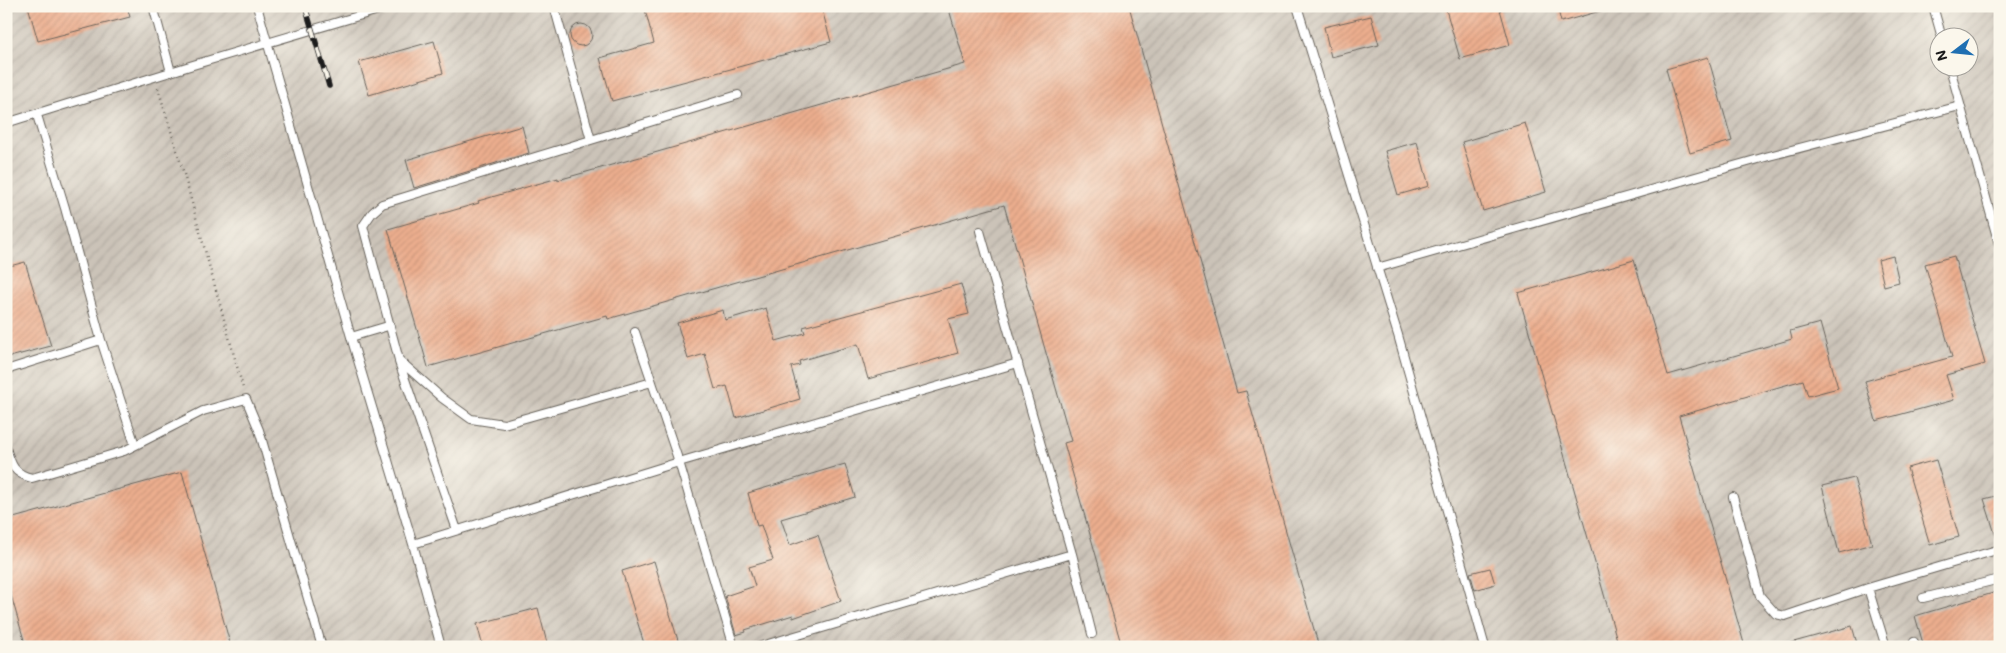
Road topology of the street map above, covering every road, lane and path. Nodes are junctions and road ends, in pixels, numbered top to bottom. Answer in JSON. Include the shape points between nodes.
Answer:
{"nodes":[{"id":1,"x":153,"y":6,"type":"edge"},
{"id":2,"x":257,"y":6,"type":"edge"},
{"id":3,"x":392,"y":6,"type":"edge"},
{"id":4,"x":554,"y":6,"type":"edge"},
{"id":5,"x":1297,"y":6,"type":"edge"},
{"id":6,"x":1933,"y":6,"type":"edge"},
{"id":7,"x":1939,"y":28,"type":"edge"},
{"id":8,"x":268,"y":43,"type":"junction"},
{"id":9,"x":174,"y":71,"type":"junction"},
{"id":10,"x":155,"y":77,"type":"junction"},
{"id":11,"x":1953,"y":78,"type":"edge"},
{"id":12,"x":738,"y":95,"type":"dead end"},
{"id":13,"x":1960,"y":106,"type":"junction"},
{"id":14,"x":37,"y":115,"type":"junction"},
{"id":15,"x":6,"y":123,"type":"edge"},
{"id":16,"x":591,"y":140,"type":"junction"},
{"id":17,"x":980,"y":230,"type":"dead end"},
{"id":18,"x":2000,"y":248,"type":"edge"},
{"id":19,"x":1377,"y":268,"type":"junction"},
{"id":20,"x":388,"y":326,"type":"junction"},
{"id":21,"x":635,"y":332,"type":"dead end"},
{"id":22,"x":351,"y":337,"type":"junction"},
{"id":23,"x":101,"y":340,"type":"junction"},
{"id":24,"x":398,"y":360,"type":"junction"},
{"id":25,"x":1018,"y":363,"type":"junction"},
{"id":26,"x":6,"y":370,"type":"edge"},
{"id":27,"x":652,"y":382,"type":"junction"},
{"id":28,"x":246,"y":399,"type":"junction"},
{"id":29,"x":136,"y":445,"type":"junction"},
{"id":30,"x":6,"y":448,"type":"edge"},
{"id":31,"x":679,"y":462,"type":"junction"},
{"id":32,"x":1734,"y":497,"type":"dead end"},
{"id":33,"x":457,"y":530,"type":"junction"},
{"id":34,"x":413,"y":544,"type":"junction"},
{"id":35,"x":2000,"y":549,"type":"edge"},
{"id":36,"x":1072,"y":554,"type":"junction"},
{"id":37,"x":2000,"y":579,"type":"edge"},
{"id":38,"x":1868,"y":588,"type":"junction"},
{"id":39,"x":1922,"y":598,"type":"dead end"},
{"id":40,"x":1092,"y":634,"type":"dead end"},
{"id":41,"x":322,"y":647,"type":"edge"},
{"id":42,"x":441,"y":647,"type":"edge"},
{"id":43,"x":734,"y":647,"type":"edge"},
{"id":44,"x":758,"y":647,"type":"edge"},
{"id":45,"x":1485,"y":647,"type":"edge"},
{"id":46,"x":1886,"y":647,"type":"edge"}],
"edges":[{"from":1,"to":9,"type":"lane"},
{"from":2,"to":8,"type":"lane"},
{"from":3,"to":8,"type":"lane"},
{"from":4,"to":16,"type":"lane"},
{"from":5,"to":19,"type":"lane"},
{"from":6,"to":7,"type":"lane"},
{"from":8,"to":9,"type":"lane"},
{"from":8,"to":22,"type":"lane"},
{"from":9,"to":10,"type":"lane"},
{"from":10,"to":14,"type":"lane"},
{"from":10,"to":28,"type":"path"},
{"from":11,"to":13,"type":"lane"},
{"from":12,"to":16,"type":"lane"},
{"from":13,"to":18,"type":"lane"},
{"from":13,"to":19,"type":"lane","via":[[1741,164]]},
{"from":14,"to":15,"type":"lane"},
{"from":14,"to":23,"type":"lane"},
{"from":16,"to":20,"type":"lane","via":[[382,204],[372,213],[363,226]]},
{"from":17,"to":25,"type":"lane"},
{"from":19,"to":45,"type":"lane"},
{"from":20,"to":22,"type":"lane"},
{"from":20,"to":24,"type":"lane"},
{"from":21,"to":27,"type":"lane"},
{"from":22,"to":34,"type":"lane"},
{"from":23,"to":26,"type":"lane"},
{"from":23,"to":29,"type":"lane"},
{"from":24,"to":27,"type":"lane","via":[[472,419],[504,424]]},
{"from":24,"to":33,"type":"lane"},
{"from":25,"to":31,"type":"lane"},
{"from":25,"to":36,"type":"lane"},
{"from":27,"to":31,"type":"lane"},
{"from":28,"to":29,"type":"lane","via":[[203,411]]},
{"from":28,"to":41,"type":"lane","via":[[259,430]]},
{"from":29,"to":30,"type":"lane","via":[[124,452],[32,478],[21,476],[11,465]]},
{"from":31,"to":33,"type":"lane"},
{"from":31,"to":43,"type":"lane"},
{"from":32,"to":38,"type":"lane","via":[[1760,596],[1776,614],[1785,616]]},
{"from":33,"to":34,"type":"lane"},
{"from":34,"to":42,"type":"lane"},
{"from":35,"to":38,"type":"lane"},
{"from":36,"to":40,"type":"lane"},
{"from":36,"to":44,"type":"lane"},
{"from":37,"to":39,"type":"lane"},
{"from":38,"to":46,"type":"lane"}]}
